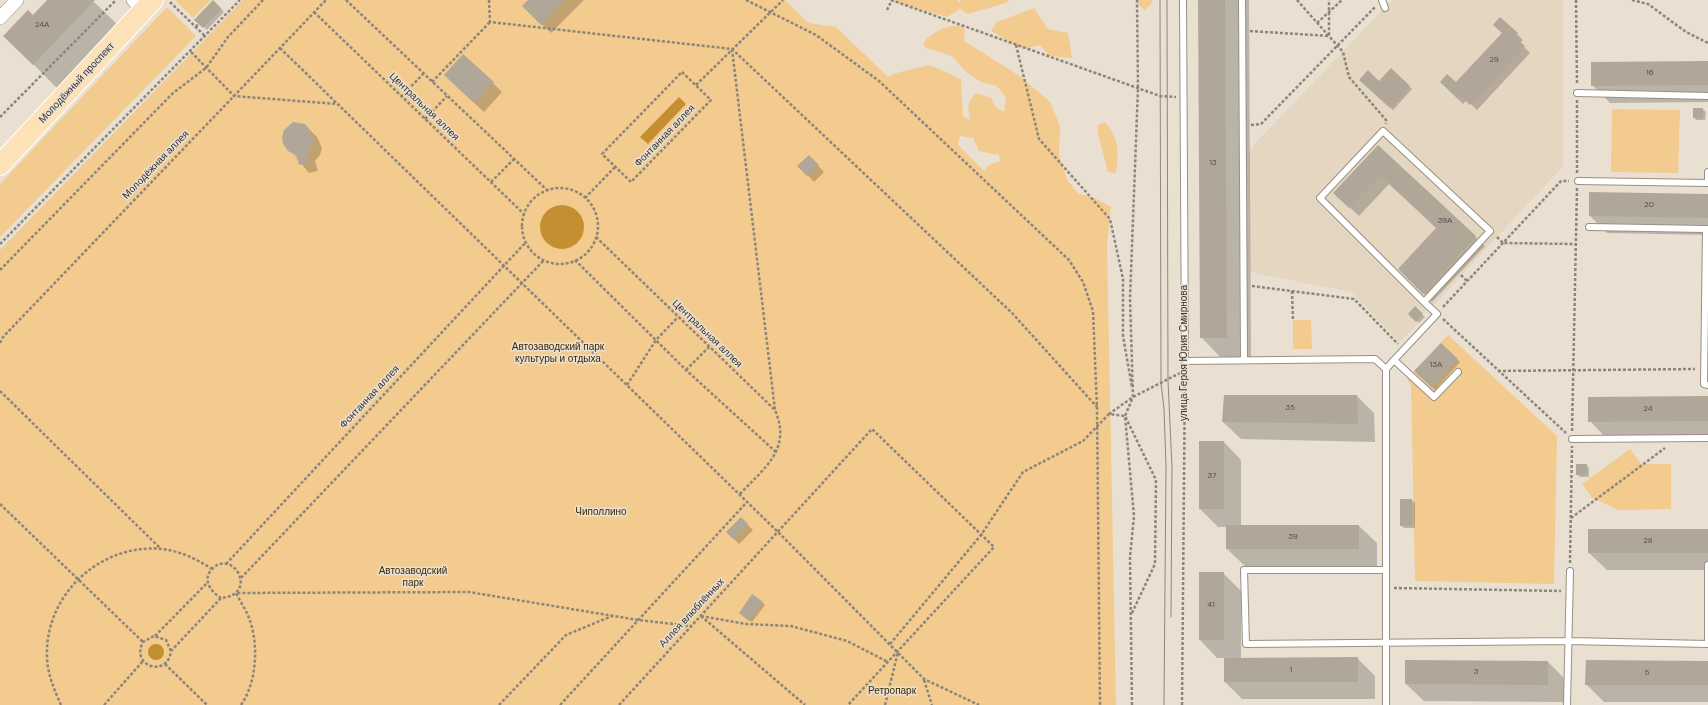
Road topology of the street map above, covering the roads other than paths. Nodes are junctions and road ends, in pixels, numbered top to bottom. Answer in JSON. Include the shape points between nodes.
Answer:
{"nodes":[{"id":1,"x":18,"y":0,"type":"edge"},
{"id":2,"x":1183,"y":0,"type":"edge"},
{"id":3,"x":1242,"y":0,"type":"edge"},
{"id":4,"x":1381,"y":0,"type":"edge"},
{"id":5,"x":150,"y":3,"type":"edge"},
{"id":6,"x":1385,"y":8,"type":"dead end"},
{"id":7,"x":0,"y":18,"type":"edge"},
{"id":8,"x":1577,"y":93,"type":"road end"},
{"id":9,"x":1708,"y":96,"type":"edge"},
{"id":10,"x":0,"y":165,"type":"edge"},
{"id":11,"x":1708,"y":172,"type":"edge"},
{"id":12,"x":1578,"y":181,"type":"road end"},
{"id":13,"x":1708,"y":183,"type":"edge"},
{"id":14,"x":1589,"y":227,"type":"dead end"},
{"id":15,"x":1707,"y":229,"type":"edge"},
{"id":16,"x":1424,"y":302,"type":"junction"},
{"id":17,"x":1244,"y":360,"type":"junction"},
{"id":18,"x":1394,"y":360,"type":"junction"},
{"id":19,"x":1386,"y":369,"type":"junction"},
{"id":20,"x":1458,"y":372,"type":"dead end"},
{"id":21,"x":1708,"y":385,"type":"edge"},
{"id":22,"x":1708,"y":438,"type":"edge"},
{"id":23,"x":1572,"y":439,"type":"road end"},
{"id":24,"x":1708,"y":565,"type":"edge"},
{"id":25,"x":1386,"y":570,"type":"junction"},
{"id":26,"x":1570,"y":571,"type":"road end"},
{"id":27,"x":1568,"y":641,"type":"junction"},
{"id":28,"x":1386,"y":642,"type":"junction"},
{"id":29,"x":1386,"y":705,"type":"edge"},
{"id":30,"x":1567,"y":705,"type":"edge"}],
"edges":[{"from":1,"to":7,"type":"street"},
{"from":2,"to":17,"type":"lane","name":"улица Героя Юрия Смирнова","via":[[1185,361]]},
{"from":3,"to":17,"type":"lane"},
{"from":4,"to":6,"type":"lane"},
{"from":5,"to":10,"type":"main road","name":"Молодёжный проспект"},
{"from":8,"to":9,"type":"lane"},
{"from":11,"to":13,"type":"lane"},
{"from":12,"to":13,"type":"lane"},
{"from":14,"to":15,"type":"lane"},
{"from":15,"to":21,"type":"lane","via":[[1704,384]]},
{"from":16,"to":16,"type":"lane","via":[[1320,198],[1383,131],[1490,231]]},
{"from":16,"to":18,"type":"lane","via":[[1437,314]]},
{"from":17,"to":19,"type":"lane","via":[[1375,359]]},
{"from":18,"to":19,"type":"lane"},
{"from":18,"to":20,"type":"lane","via":[[1434,397]]},
{"from":19,"to":25,"type":"lane"},
{"from":22,"to":23,"type":"lane"},
{"from":24,"to":27,"type":"lane","via":[[1708,644]]},
{"from":25,"to":28,"type":"lane"},
{"from":25,"to":28,"type":"lane","via":[[1244,570],[1246,644]]},
{"from":26,"to":27,"type":"lane"},
{"from":27,"to":28,"type":"lane"},
{"from":27,"to":30,"type":"lane"},
{"from":28,"to":29,"type":"lane"}]}
